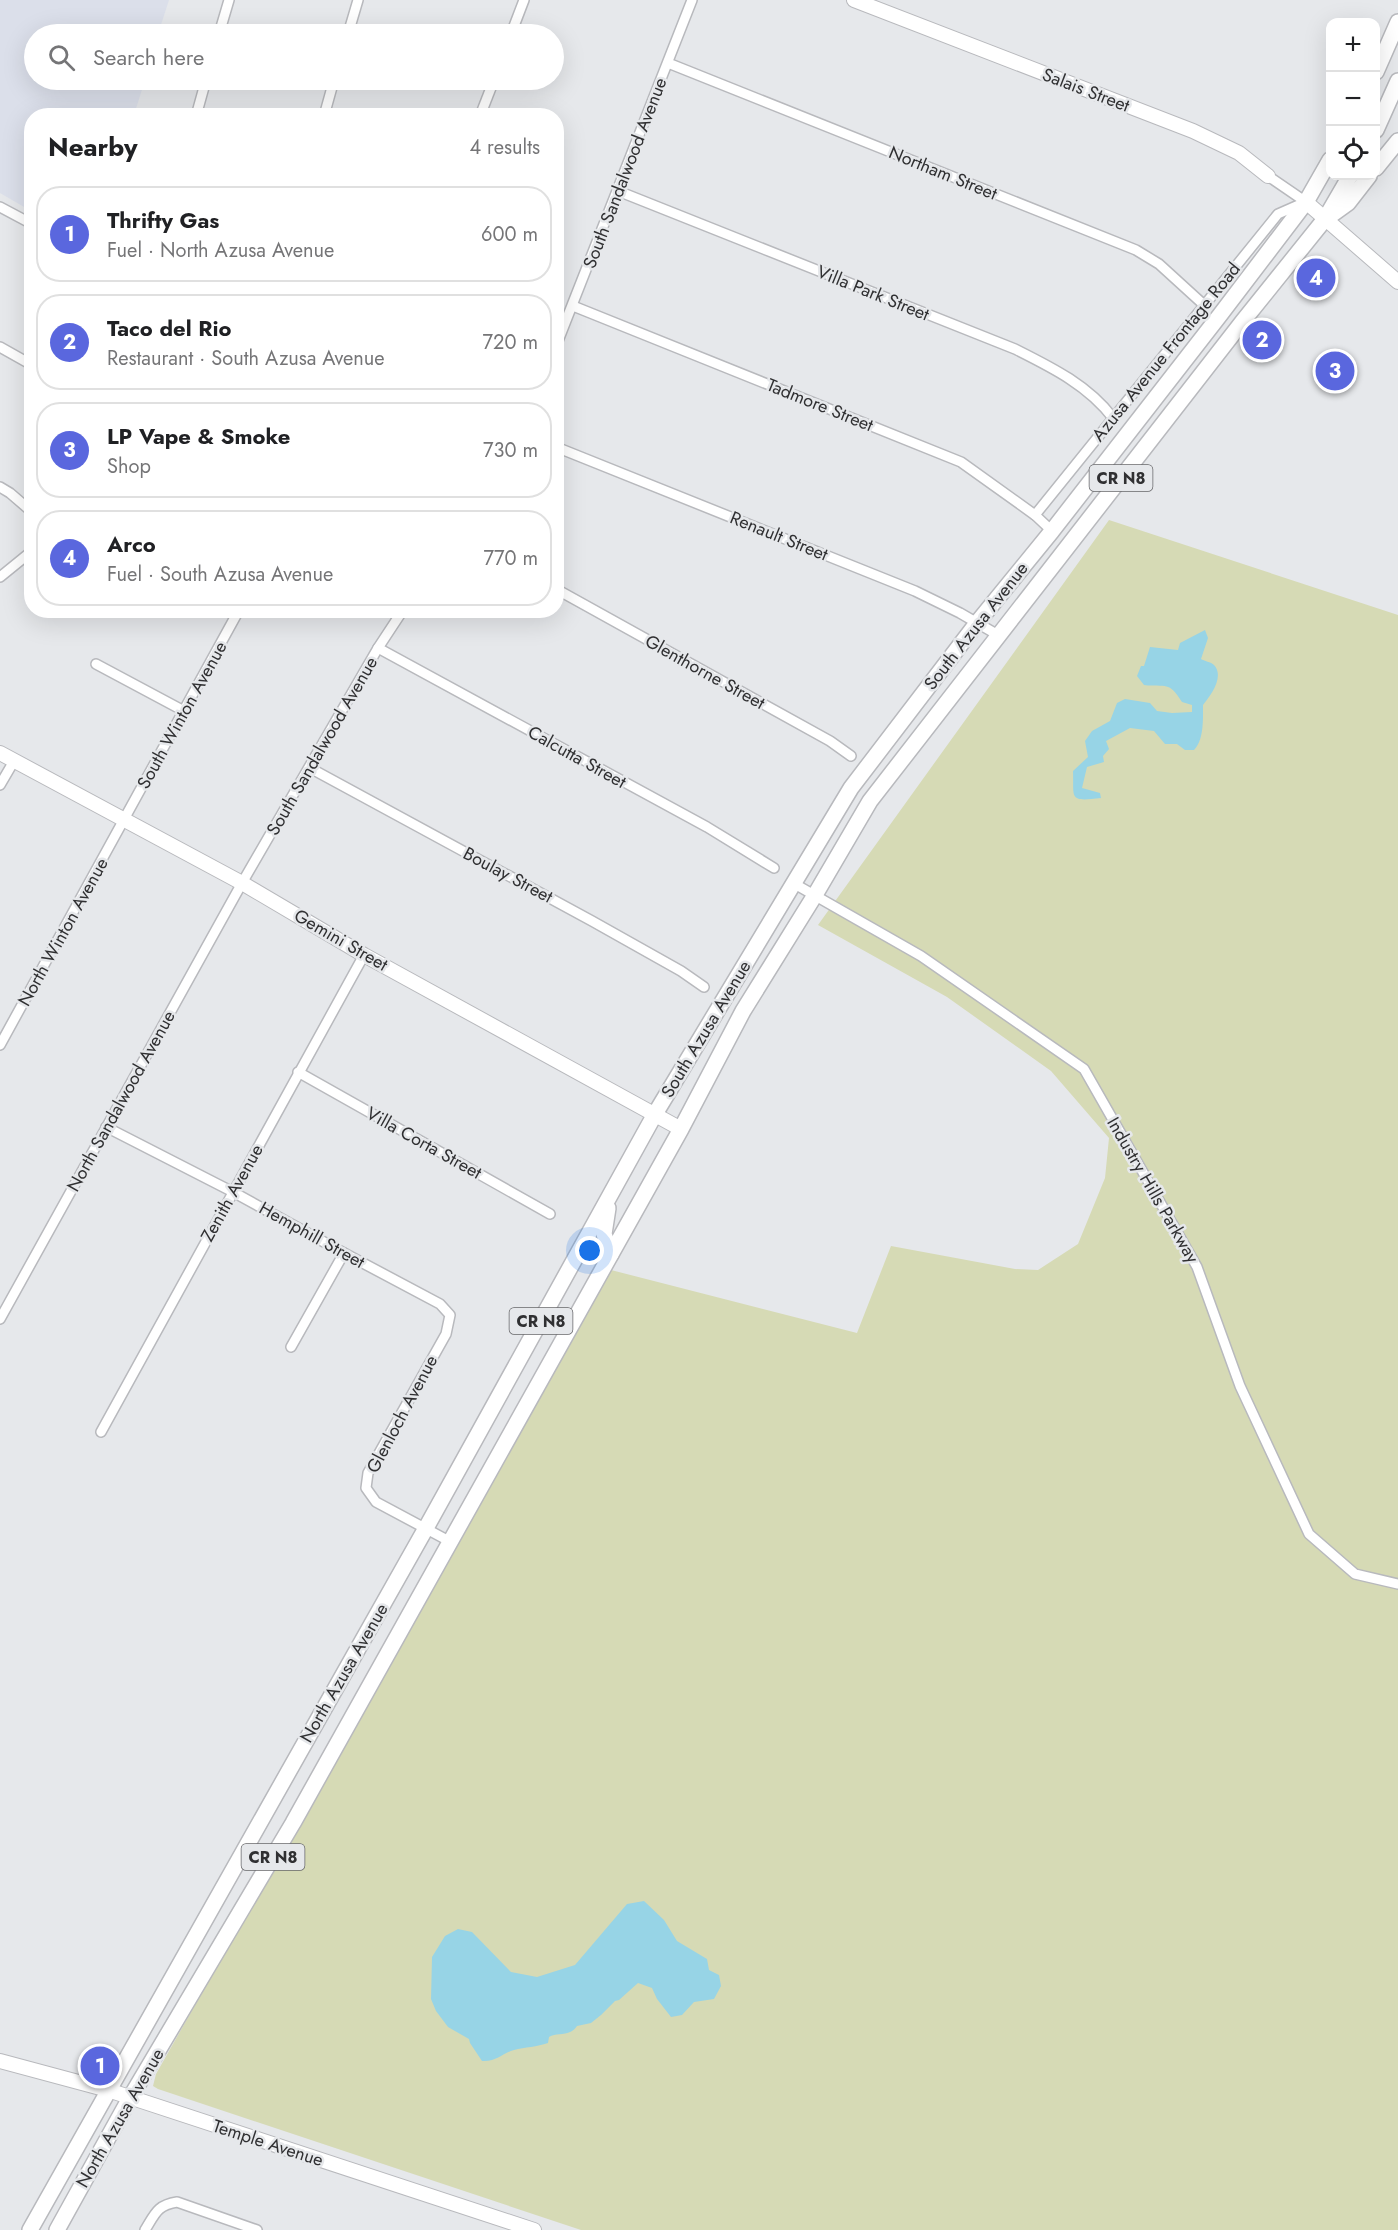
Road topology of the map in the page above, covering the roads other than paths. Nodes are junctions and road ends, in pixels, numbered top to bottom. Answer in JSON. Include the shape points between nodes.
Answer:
{"nodes":[{"id":1,"x":229,"y":0,"type":"edge"},
{"id":2,"x":358,"y":0,"type":"edge"},
{"id":3,"x":524,"y":0,"type":"edge"},
{"id":4,"x":692,"y":0,"type":"edge"},
{"id":5,"x":854,"y":0,"type":"edge"},
{"id":6,"x":1398,"y":22,"type":"edge"},
{"id":7,"x":222,"y":24,"type":"edge"},
{"id":8,"x":351,"y":24,"type":"edge"},
{"id":9,"x":515,"y":24,"type":"edge"},
{"id":10,"x":668,"y":63,"type":"junction"},
{"id":11,"x":1380,"y":63,"type":"edge"},
{"id":12,"x":1398,"y":81,"type":"edge"},
{"id":13,"x":203,"y":90,"type":"edge"},
{"id":14,"x":331,"y":90,"type":"edge"},
{"id":15,"x":490,"y":90,"type":"edge"},
{"id":16,"x":198,"y":108,"type":"edge"},
{"id":17,"x":326,"y":108,"type":"edge"},
{"id":18,"x":483,"y":108,"type":"edge"},
{"id":19,"x":1378,"y":126,"type":"edge"},
{"id":20,"x":1398,"y":141,"type":"edge"},
{"id":21,"x":1380,"y":163,"type":"edge"},
{"id":22,"x":1326,"y":167,"type":"edge"},
{"id":23,"x":1268,"y":176,"type":"joint"},
{"id":24,"x":1348,"y":180,"type":"edge"},
{"id":25,"x":1366,"y":180,"type":"edge"},
{"id":26,"x":618,"y":191,"type":"junction"},
{"id":27,"x":1306,"y":202,"type":"junction"},
{"id":28,"x":0,"y":207,"type":"edge"},
{"id":29,"x":1325,"y":219,"type":"junction"},
{"id":30,"x":24,"y":220,"type":"edge"},
{"id":31,"x":1398,"y":282,"type":"edge"},
{"id":32,"x":1204,"y":305,"type":"junction"},
{"id":33,"x":573,"y":306,"type":"junction"},
{"id":34,"x":564,"y":327,"type":"edge"},
{"id":35,"x":0,"y":347,"type":"edge"},
{"id":36,"x":24,"y":360,"type":"edge"},
{"id":37,"x":1165,"y":385,"type":"junction"},
{"id":38,"x":1182,"y":400,"type":"junction"},
{"id":39,"x":1113,"y":418,"type":"junction"},
{"id":40,"x":564,"y":450,"type":"edge"},
{"id":41,"x":0,"y":487,"type":"edge"},
{"id":42,"x":24,"y":506,"type":"edge"},
{"id":43,"x":1035,"y":514,"type":"junction"},
{"id":44,"x":1052,"y":531,"type":"junction"},
{"id":45,"x":24,"y":558,"type":"edge"},
{"id":46,"x":0,"y":577,"type":"edge"},
{"id":47,"x":564,"y":594,"type":"edge"},
{"id":48,"x":235,"y":618,"type":"edge"},
{"id":49,"x":398,"y":618,"type":"edge"},
{"id":50,"x":977,"y":623,"type":"junction"},
{"id":51,"x":998,"y":635,"type":"junction"},
{"id":52,"x":378,"y":648,"type":"junction"},
{"id":53,"x":96,"y":664,"type":"dead end"},
{"id":54,"x":184,"y":711,"type":"junction"},
{"id":55,"x":0,"y":753,"type":"edge"},
{"id":56,"x":851,"y":756,"type":"dead end"},
{"id":57,"x":14,"y":761,"type":"junction"},
{"id":58,"x":310,"y":768,"type":"junction"},
{"id":59,"x":0,"y":785,"type":"edge"},
{"id":60,"x":125,"y":819,"type":"junction"},
{"id":61,"x":774,"y":868,"type":"dead end"},
{"id":62,"x":242,"y":883,"type":"junction"},
{"id":63,"x":793,"y":883,"type":"junction"},
{"id":64,"x":815,"y":895,"type":"junction"},
{"id":65,"x":364,"y":955,"type":"junction"},
{"id":66,"x":704,"y":987,"type":"dead end"},
{"id":67,"x":0,"y":1046,"type":"edge"},
{"id":68,"x":298,"y":1072,"type":"junction"},
{"id":69,"x":655,"y":1114,"type":"junction"},
{"id":70,"x":106,"y":1127,"type":"junction"},
{"id":71,"x":681,"y":1129,"type":"junction"},
{"id":72,"x":233,"y":1191,"type":"junction"},
{"id":73,"x":610,"y":1196,"type":"junction"},
{"id":74,"x":550,"y":1214,"type":"dead end"},
{"id":75,"x":344,"y":1253,"type":"junction"},
{"id":76,"x":611,"y":1254,"type":"junction"},
{"id":77,"x":450,"y":1315,"type":"joint"},
{"id":78,"x":0,"y":1319,"type":"edge"},
{"id":79,"x":291,"y":1347,"type":"dead end"},
{"id":80,"x":101,"y":1432,"type":"dead end"},
{"id":81,"x":426,"y":1528,"type":"junction"},
{"id":82,"x":449,"y":1541,"type":"junction"},
{"id":83,"x":1398,"y":1584,"type":"edge"},
{"id":84,"x":0,"y":2061,"type":"edge"},
{"id":85,"x":108,"y":2090,"type":"junction"},
{"id":86,"x":130,"y":2098,"type":"junction"},
{"id":87,"x":30,"y":2230,"type":"edge"},
{"id":88,"x":57,"y":2230,"type":"edge"},
{"id":89,"x":145,"y":2230,"type":"edge"},
{"id":90,"x":257,"y":2230,"type":"edge"},
{"id":91,"x":534,"y":2230,"type":"edge"}],
"edges":[{"from":1,"to":7,"type":"street"},
{"from":2,"to":8,"type":"street"},
{"from":3,"to":9,"type":"street"},
{"from":4,"to":10,"type":"street","name":"South Sandalwood Avenue"},
{"from":5,"to":23,"type":"street","name":"Salais Street","via":[[1192,131],[1239,153]]},
{"from":6,"to":11,"type":"main road"},
{"from":10,"to":26,"type":"street","name":"South Sandalwood Avenue"},
{"from":10,"to":32,"type":"street","name":"Northam Street","via":[[1136,250],[1159,264]]},
{"from":12,"to":19,"type":"main road"},
{"from":13,"to":16,"type":"street"},
{"from":14,"to":17,"type":"street"},
{"from":15,"to":18,"type":"street"},
{"from":20,"to":21,"type":"main road"},
{"from":22,"to":27,"type":"main road","name":"South Azusa Avenue","number":"CR N8"},
{"from":23,"to":27,"type":"street","name":"Salais Street"},
{"from":24,"to":29,"type":"main road","name":"South Azusa Avenue","number":"CR N8"},
{"from":25,"to":29,"type":"main road","via":[[1348,203]]},
{"from":26,"to":33,"type":"street","name":"South Sandalwood Avenue"},
{"from":26,"to":39,"type":"street","name":"Villa Park Street","via":[[1015,349],[1072,380],[1103,404]]},
{"from":27,"to":29,"type":"street"},
{"from":27,"to":32,"type":"street","name":"Azusa Avenue Frontage Road","via":[[1278,214]]},
{"from":27,"to":37,"type":"main road","name":"South Azusa Avenue","number":"CR N8"},
{"from":28,"to":30,"type":"street"},
{"from":29,"to":31,"type":"street"},
{"from":29,"to":38,"type":"main road","name":"South Azusa Avenue","number":"CR N8"},
{"from":32,"to":39,"type":"street","name":"Azusa Avenue Frontage Road"},
{"from":33,"to":34,"type":"street","name":"South Sandalwood Avenue"},
{"from":33,"to":43,"type":"street","name":"Tadmore Street","via":[[961,462]]},
{"from":35,"to":36,"type":"street"},
{"from":37,"to":38,"type":"main road"},
{"from":37,"to":44,"type":"main road","name":"South Azusa Avenue","number":"CR N8"},
{"from":38,"to":51,"type":"main road","name":"South Azusa Avenue","number":"CR N8"},
{"from":39,"to":43,"type":"street","name":"Azusa Avenue Frontage Road"},
{"from":40,"to":50,"type":"street","name":"Renault Street","via":[[915,591]]},
{"from":41,"to":42,"type":"street"},
{"from":43,"to":44,"type":"street","name":"Tadmore Street"},
{"from":44,"to":50,"type":"main road","name":"South Azusa Avenue","number":"CR N8"},
{"from":45,"to":46,"type":"street"},
{"from":47,"to":56,"type":"street","name":"Glenthorne Street"},
{"from":48,"to":54,"type":"street","name":"South Winton Avenue"},
{"from":49,"to":52,"type":"street","name":"South Sandalwood Avenue"},
{"from":50,"to":51,"type":"street","name":"Renault Street"},
{"from":50,"to":63,"type":"main road","name":"South Azusa Avenue","number":"CR N8","via":[[851,788]]},
{"from":51,"to":64,"type":"main road","name":"South Azusa Avenue","number":"CR N8","via":[[870,801]]},
{"from":52,"to":58,"type":"street","name":"South Sandalwood Avenue"},
{"from":52,"to":61,"type":"street","name":"Calcutta Street","via":[[707,827]]},
{"from":53,"to":54,"type":"street"},
{"from":54,"to":60,"type":"street","name":"South Winton Avenue"},
{"from":55,"to":57,"type":"street","name":"Gemini Street"},
{"from":57,"to":59,"type":"street"},
{"from":57,"to":60,"type":"street","name":"Gemini Street"},
{"from":58,"to":62,"type":"street","name":"South Sandalwood Avenue"},
{"from":58,"to":66,"type":"street","name":"Boulay Street","via":[[592,921]]},
{"from":60,"to":62,"type":"street","name":"Gemini Street"},
{"from":60,"to":67,"type":"street","name":"North Winton Avenue"},
{"from":62,"to":65,"type":"street","name":"Gemini Street"},
{"from":62,"to":70,"type":"street","name":"North Sandalwood Avenue"},
{"from":63,"to":64,"type":"street","name":"Industry Hills Parkway"},
{"from":63,"to":69,"type":"main road","name":"South Azusa Avenue","number":"CR N8"},
{"from":64,"to":71,"type":"main road","name":"South Azusa Avenue","number":"CR N8","via":[[743,1011]]},
{"from":64,"to":83,"type":"street","name":"Industry Hills Parkway","via":[[921,956],[1084,1069],[1197,1267],[1240,1386],[1309,1534],[1355,1574]]},
{"from":65,"to":68,"type":"street","name":"Zenith Avenue"},
{"from":65,"to":69,"type":"street","name":"Gemini Street"},
{"from":68,"to":72,"type":"street","name":"Zenith Avenue"},
{"from":68,"to":74,"type":"street","name":"Villa Corta Street"},
{"from":69,"to":71,"type":"street","name":"Gemini Street"},
{"from":69,"to":73,"type":"main road","name":"North Azusa Avenue","number":"CR N8"},
{"from":70,"to":72,"type":"street","name":"Hemphill Street"},
{"from":70,"to":78,"type":"street","name":"North Sandalwood Avenue"},
{"from":71,"to":76,"type":"main road","name":"North Azusa Avenue","number":"CR N8"},
{"from":72,"to":75,"type":"street","name":"Hemphill Street"},
{"from":72,"to":80,"type":"street","name":"Zenith Avenue"},
{"from":73,"to":76,"type":"main road","via":[[604,1234]]},
{"from":73,"to":81,"type":"main road","name":"North Azusa Avenue","number":"CR N8"},
{"from":75,"to":77,"type":"street","name":"Hemphill Street","via":[[440,1304]]},
{"from":75,"to":79,"type":"street"},
{"from":76,"to":82,"type":"main road","name":"North Azusa Avenue","number":"CR N8"},
{"from":77,"to":81,"type":"street","name":"Glenloch Avenue","via":[[446,1334],[368,1473],[366,1488],[376,1502]]},
{"from":81,"to":82,"type":"street","name":"Glenloch Avenue"},
{"from":81,"to":85,"type":"main road","name":"North Azusa Avenue","number":"CR N8"},
{"from":82,"to":86,"type":"main road","name":"North Azusa Avenue","number":"CR N8","via":[[293,1823]]},
{"from":84,"to":85,"type":"street","name":"Temple Avenue"},
{"from":85,"to":86,"type":"street","name":"Temple Avenue"},
{"from":85,"to":87,"type":"main road","name":"North Azusa Avenue","number":"CR N8"},
{"from":86,"to":88,"type":"main road","name":"North Azusa Avenue","number":"CR N8"},
{"from":86,"to":91,"type":"street","name":"Temple Avenue"},
{"from":89,"to":90,"type":"street","via":[[156,2211],[177,2202]]}]}
